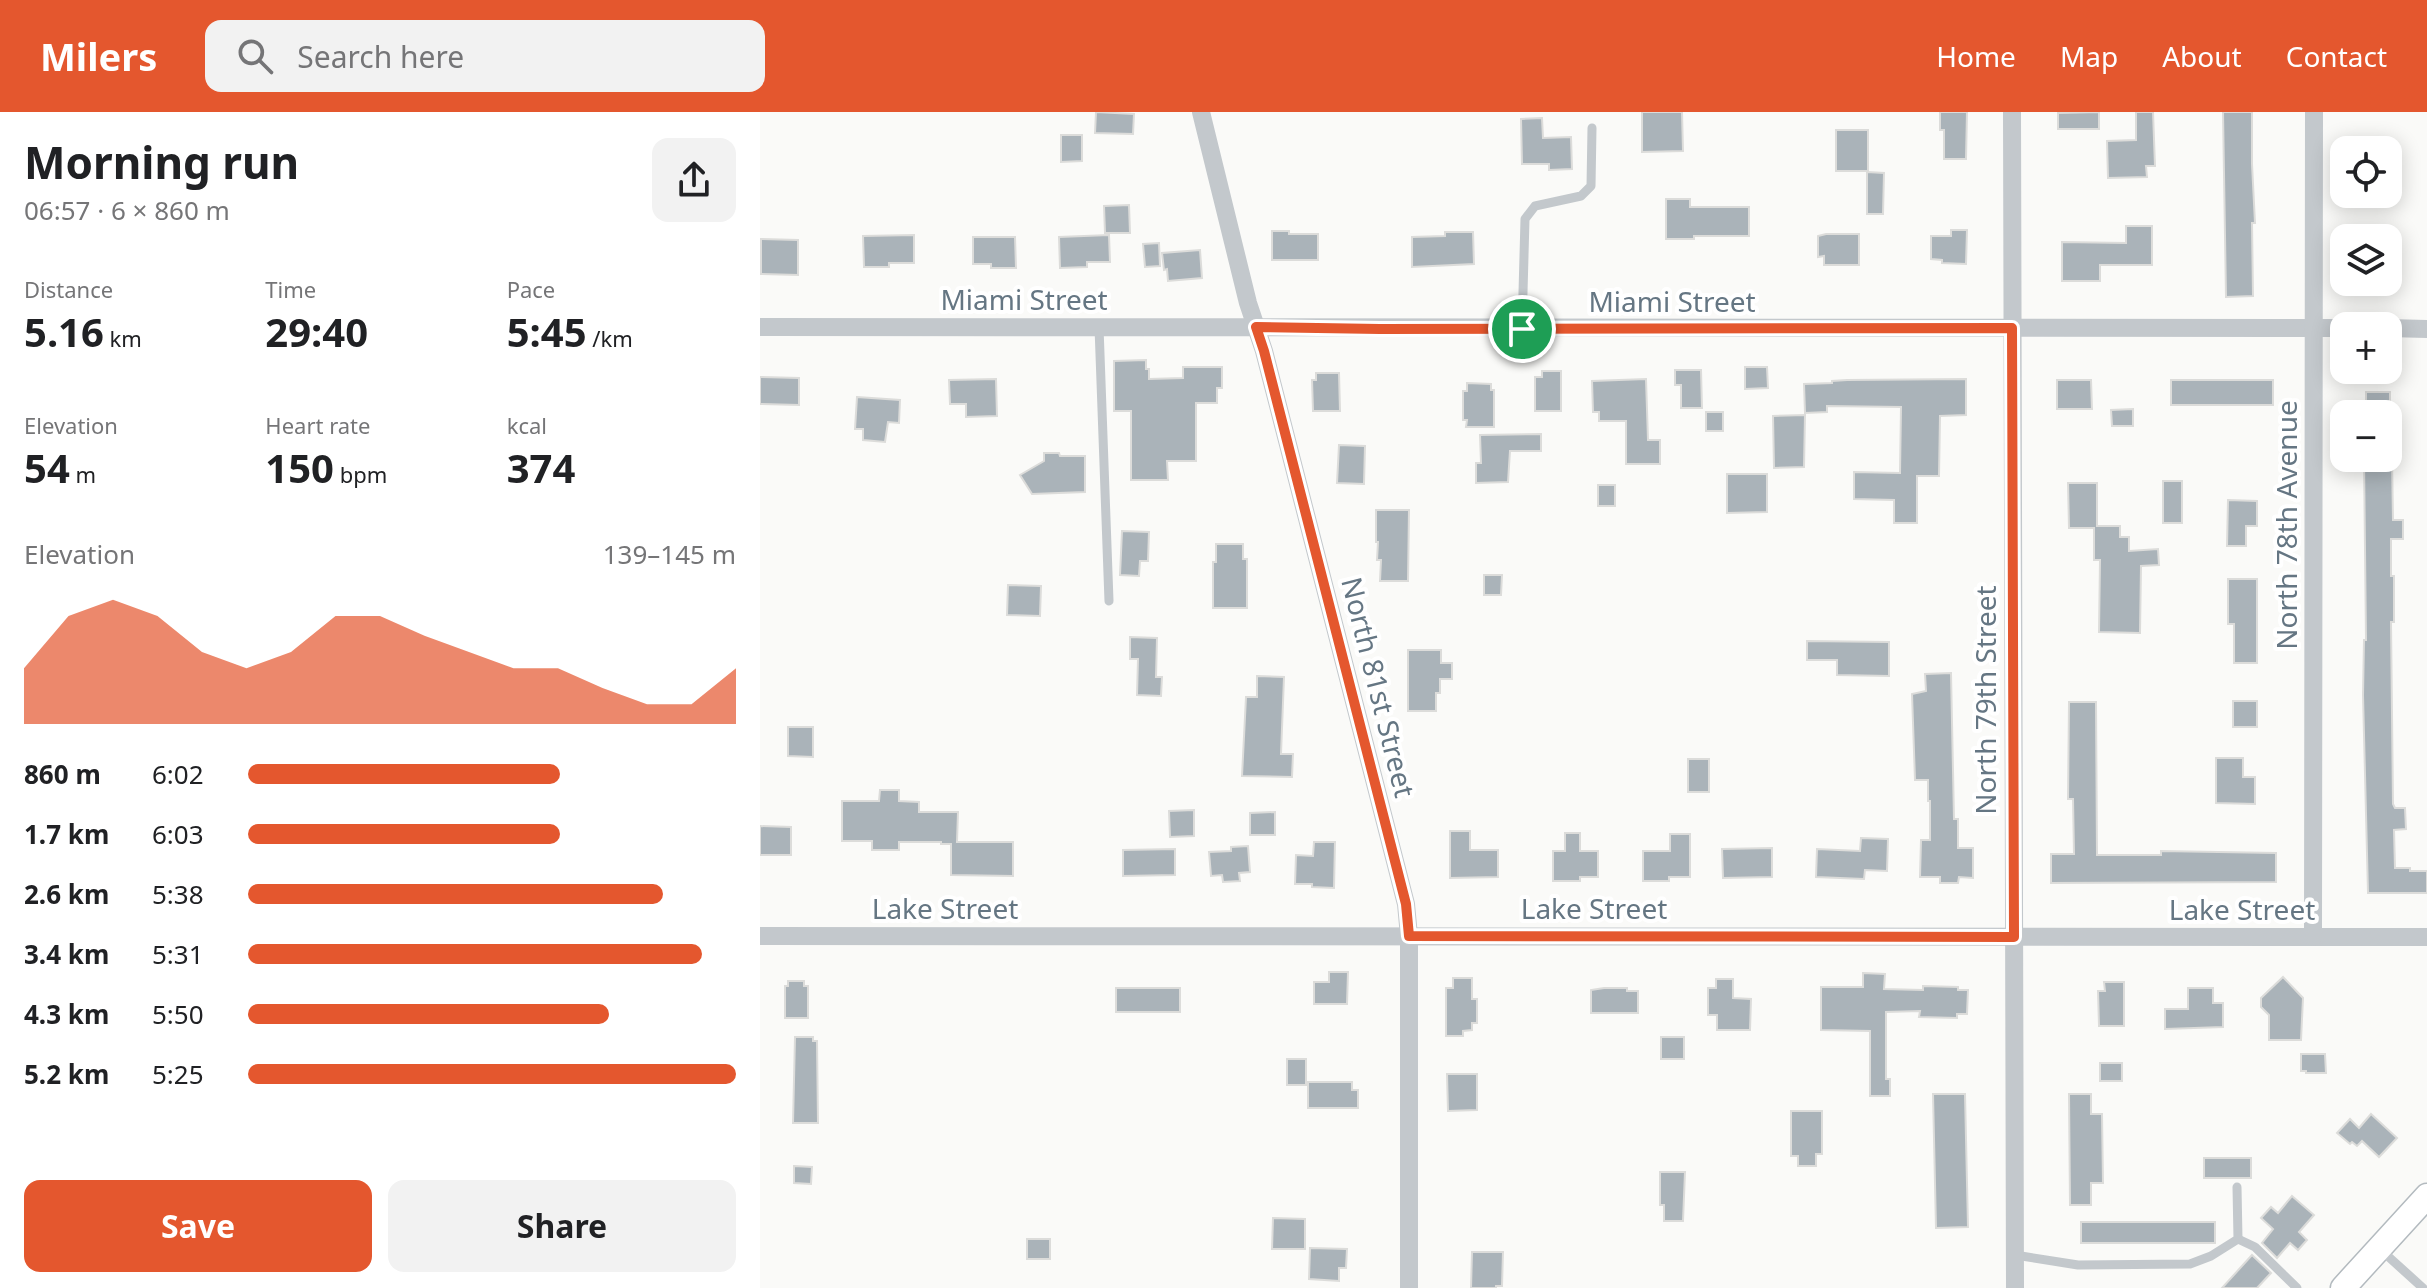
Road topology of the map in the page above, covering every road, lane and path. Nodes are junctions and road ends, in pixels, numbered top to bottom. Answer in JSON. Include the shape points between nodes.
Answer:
{"nodes":[{"id":1,"x":1201,"y":112,"type":"edge"},
{"id":2,"x":2012,"y":112,"type":"edge"},
{"id":3,"x":2314,"y":112,"type":"edge"},
{"id":4,"x":1592,"y":128,"type":"dead end"},
{"id":5,"x":760,"y":327,"type":"edge"},
{"id":6,"x":1099,"y":327,"type":"junction"},
{"id":7,"x":1256,"y":327,"type":"junction"},
{"id":8,"x":2012,"y":328,"type":"junction"},
{"id":9,"x":2314,"y":328,"type":"junction"},
{"id":10,"x":2330,"y":328,"type":"edge"},
{"id":11,"x":2402,"y":328,"type":"edge"},
{"id":12,"x":1522,"y":329,"type":"junction"},
{"id":13,"x":2427,"y":329,"type":"edge"},
{"id":14,"x":1109,"y":601,"type":"dead end"},
{"id":15,"x":760,"y":936,"type":"edge"},
{"id":16,"x":1409,"y":936,"type":"junction"},
{"id":17,"x":2014,"y":937,"type":"junction"},
{"id":18,"x":2313,"y":937,"type":"junction"},
{"id":19,"x":2427,"y":937,"type":"edge"},
{"id":20,"x":2237,"y":1187,"type":"dead end"},
{"id":21,"x":2427,"y":1196,"type":"edge"},
{"id":22,"x":2238,"y":1239,"type":"junction"},
{"id":23,"x":2379,"y":1248,"type":"junction"},
{"id":24,"x":2015,"y":1255,"type":"junction"},
{"id":25,"x":1409,"y":1288,"type":"edge"},
{"id":26,"x":2015,"y":1288,"type":"edge"},
{"id":27,"x":2297,"y":1288,"type":"edge"},
{"id":28,"x":2343,"y":1288,"type":"edge"},
{"id":29,"x":2423,"y":1288,"type":"edge"}],
"edges":[{"from":1,"to":7,"type":"street","name":"North 81st Street"},
{"from":2,"to":8,"type":"street","name":"North 79th Street"},
{"from":3,"to":9,"type":"street","name":"North 78th Avenue"},
{"from":4,"to":12,"type":"lane","via":[[1591,186],[1581,196],[1535,206],[1525,219]]},
{"from":5,"to":6,"type":"street","name":"Miami Street"},
{"from":6,"to":7,"type":"street","name":"Miami Street"},
{"from":6,"to":14,"type":"lane"},
{"from":7,"to":12,"type":"street","name":"Miami Street"},
{"from":7,"to":16,"type":"street","name":"North 81st Street","via":[[1406,904]]},
{"from":8,"to":9,"type":"street","name":"Miami Street"},
{"from":8,"to":12,"type":"street","name":"Miami Street"},
{"from":8,"to":17,"type":"street","name":"North 79th Street"},
{"from":9,"to":10,"type":"street","name":"Miami Street"},
{"from":9,"to":18,"type":"street","name":"North 78th Avenue"},
{"from":11,"to":13,"type":"street"},
{"from":15,"to":16,"type":"street","name":"Lake Street"},
{"from":16,"to":17,"type":"street","name":"Lake Street"},
{"from":16,"to":25,"type":"street","name":"North 81st Street"},
{"from":17,"to":18,"type":"street","name":"Lake Street"},
{"from":17,"to":24,"type":"street","name":"North 79th Street"},
{"from":18,"to":19,"type":"street","name":"Lake Street"},
{"from":20,"to":22,"type":"lane"},
{"from":21,"to":23,"type":"street"},
{"from":22,"to":24,"type":"lane","via":[[2190,1264],[2078,1265]]},
{"from":22,"to":27,"type":"lane","via":[[2255,1247]]},
{"from":23,"to":28,"type":"street"},
{"from":23,"to":29,"type":"lane"},
{"from":24,"to":26,"type":"street","name":"North 79th Street"}]}
